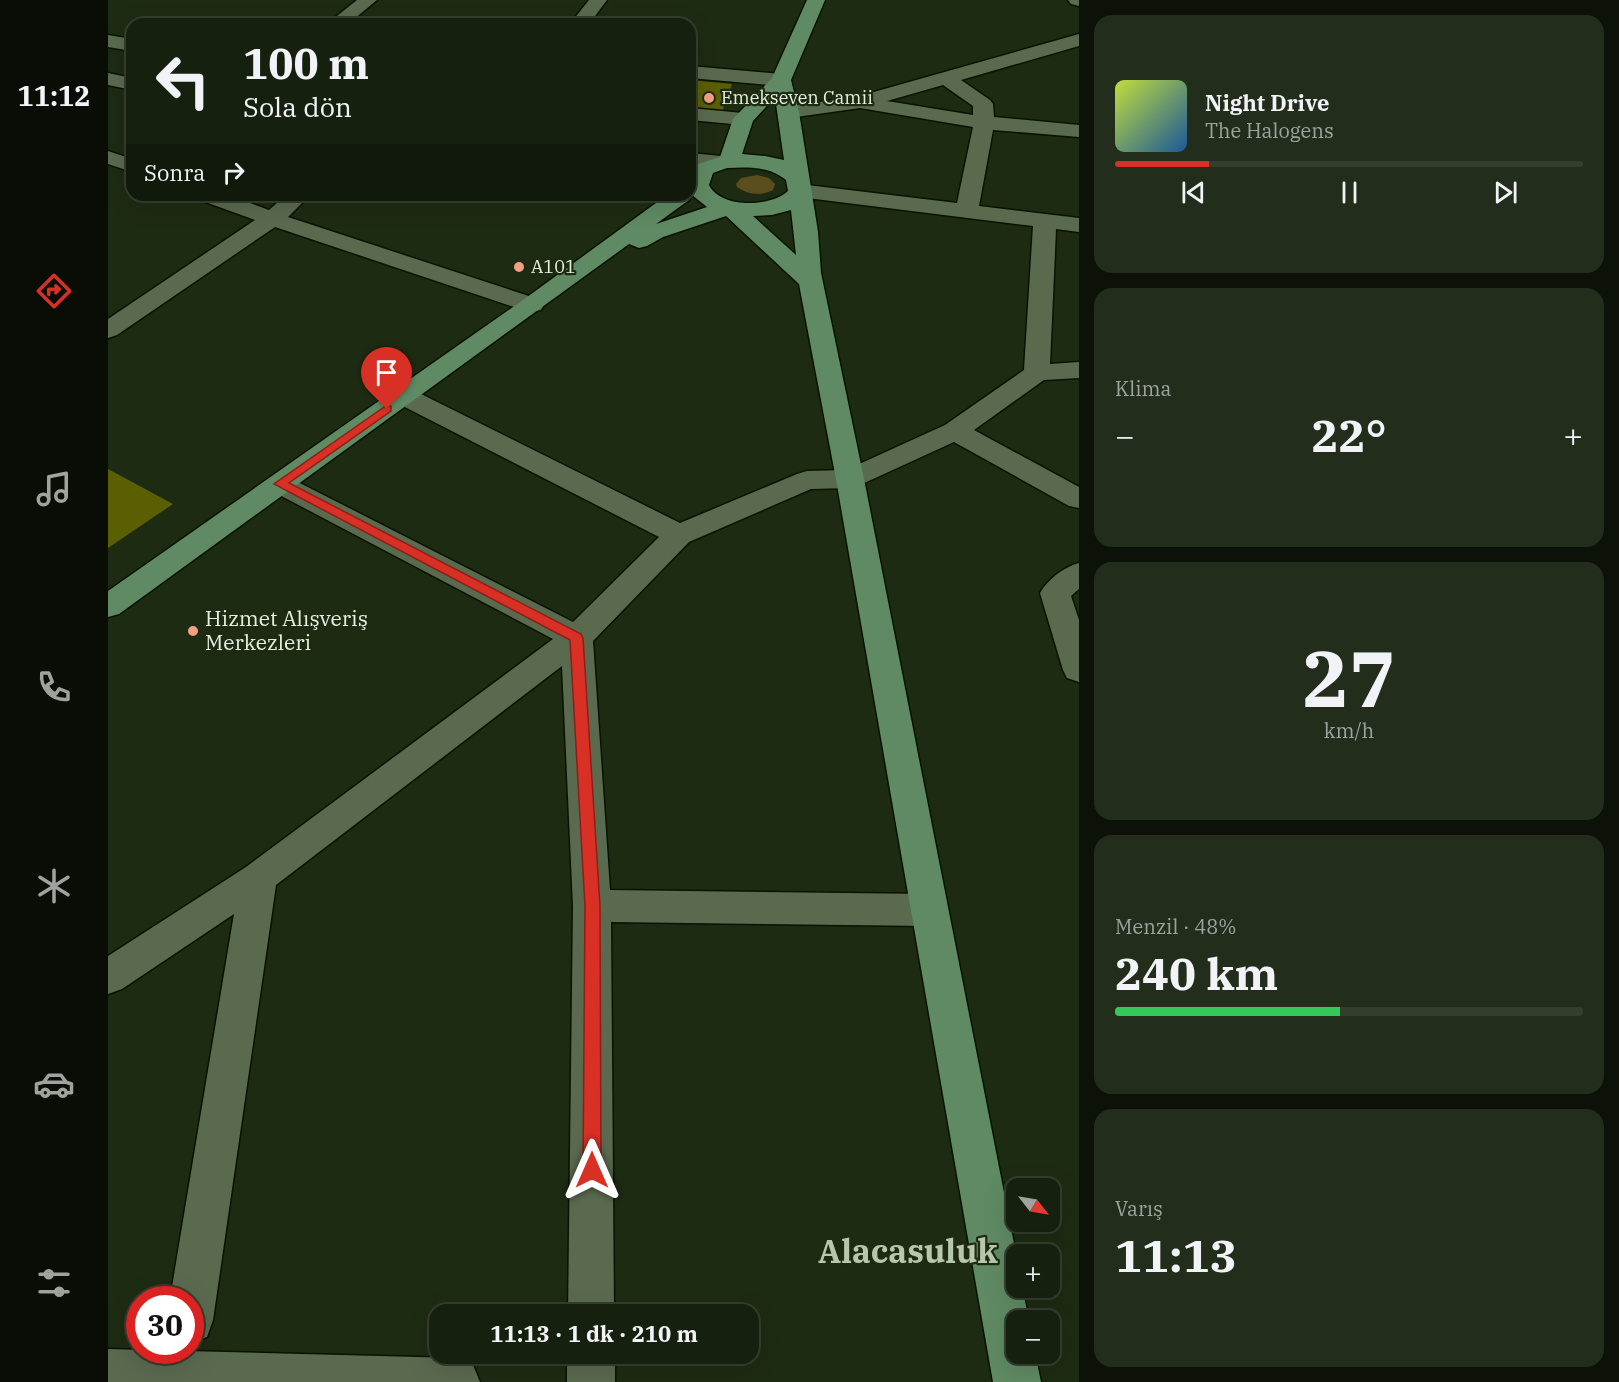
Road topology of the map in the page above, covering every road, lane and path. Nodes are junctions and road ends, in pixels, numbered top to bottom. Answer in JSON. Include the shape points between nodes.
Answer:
{"nodes":[{"id":1,"x":368,"y":0,"type":"edge"},
{"id":2,"x":598,"y":0,"type":"edge"},
{"id":3,"x":816,"y":0,"type":"edge"},
{"id":4,"x":344,"y":18,"type":"edge"},
{"id":5,"x":584,"y":18,"type":"edge"},
{"id":6,"x":1079,"y":40,"type":"edge"},
{"id":7,"x":108,"y":41,"type":"edge"},
{"id":8,"x":126,"y":44,"type":"edge"},
{"id":9,"x":696,"y":73,"type":"edge"},
{"id":10,"x":946,"y":78,"type":"junction"},
{"id":11,"x":108,"y":79,"type":"edge"},
{"id":12,"x":781,"y":80,"type":"junction"},
{"id":13,"x":126,"y":83,"type":"edge"},
{"id":14,"x":858,"y":103,"type":"junction"},
{"id":15,"x":789,"y":112,"type":"junction"},
{"id":16,"x":696,"y":115,"type":"edge"},
{"id":17,"x":743,"y":119,"type":"junction"},
{"id":18,"x":984,"y":123,"type":"junction"},
{"id":19,"x":1079,"y":131,"type":"edge"},
{"id":20,"x":108,"y":158,"type":"edge"},
{"id":21,"x":696,"y":159,"type":"edge"},
{"id":22,"x":727,"y":162,"type":"junction"},
{"id":23,"x":126,"y":164,"type":"edge"},
{"id":24,"x":696,"y":181,"type":"edge"},
{"id":25,"x":798,"y":187,"type":"junction"},
{"id":26,"x":696,"y":190,"type":"edge"},
{"id":27,"x":224,"y":201,"type":"edge"},
{"id":28,"x":292,"y":201,"type":"edge"},
{"id":29,"x":674,"y":201,"type":"edge"},
{"id":30,"x":730,"y":207,"type":"junction"},
{"id":31,"x":967,"y":211,"type":"junction"},
{"id":32,"x":272,"y":219,"type":"junction"},
{"id":33,"x":1045,"y":222,"type":"junction"},
{"id":34,"x":1079,"y":225,"type":"edge"},
{"id":35,"x":812,"y":283,"type":"junction"},
{"id":36,"x":532,"y":305,"type":"junction"},
{"id":37,"x":108,"y":330,"type":"edge"},
{"id":38,"x":1079,"y":370,"type":"edge"},
{"id":39,"x":1037,"y":373,"type":"junction"},
{"id":40,"x":404,"y":396,"type":"junction"},
{"id":41,"x":955,"y":430,"type":"junction"},
{"id":42,"x":850,"y":478,"type":"junction"},
{"id":43,"x":280,"y":484,"type":"junction"},
{"id":44,"x":1079,"y":498,"type":"edge"},
{"id":45,"x":679,"y":534,"type":"junction"},
{"id":46,"x":1079,"y":573,"type":"edge"},
{"id":47,"x":114,"y":597,"type":"edge"},
{"id":48,"x":577,"y":638,"type":"junction"},
{"id":49,"x":1079,"y":670,"type":"edge"},
{"id":50,"x":259,"y":878,"type":"junction"},
{"id":51,"x":592,"y":906,"type":"junction"},
{"id":52,"x":928,"y":910,"type":"junction"},
{"id":53,"x":108,"y":977,"type":"edge"},
{"id":54,"x":195,"y":1286,"type":"edge"},
{"id":55,"x":591,"y":1304,"type":"edge"},
{"id":56,"x":591,"y":1364,"type":"edge"},
{"id":57,"x":183,"y":1369,"type":"edge"},
{"id":58,"x":108,"y":1373,"type":"edge"},
{"id":59,"x":456,"y":1382,"type":"edge"},
{"id":60,"x":591,"y":1382,"type":"edge"},
{"id":61,"x":1017,"y":1382,"type":"edge"}],
"edges":[{"from":1,"to":4,"type":"street"},
{"from":2,"to":5,"type":"street"},
{"from":3,"to":12,"type":"main road"},
{"from":6,"to":10,"type":"street"},
{"from":7,"to":8,"type":"street"},
{"from":9,"to":12,"type":"street"},
{"from":10,"to":14,"type":"street"},
{"from":10,"to":18,"type":"street","via":[[983,104]]},
{"from":11,"to":13,"type":"street"},
{"from":12,"to":15,"type":"main road"},
{"from":12,"to":17,"type":"main road"},
{"from":14,"to":15,"type":"street"},
{"from":14,"to":18,"type":"street"},
{"from":15,"to":25,"type":"main road"},
{"from":16,"to":17,"type":"street"},
{"from":17,"to":22,"type":"main road"},
{"from":18,"to":19,"type":"street"},
{"from":18,"to":31,"type":"street"},
{"from":20,"to":23,"type":"street"},
{"from":21,"to":22,"type":"street"},
{"from":22,"to":24,"type":"main road","via":[[706,170]]},
{"from":22,"to":25,"type":"main road","via":[[775,164]]},
{"from":25,"to":30,"type":"main road","via":[[793,200],[781,206]]},
{"from":25,"to":31,"type":"street"},
{"from":25,"to":35,"type":"main road"},
{"from":26,"to":30,"type":"main road"},
{"from":27,"to":32,"type":"street"},
{"from":28,"to":32,"type":"street"},
{"from":29,"to":36,"type":"main road"},
{"from":30,"to":35,"type":"main road"},
{"from":30,"to":36,"type":"main road","via":[[655,232]]},
{"from":31,"to":33,"type":"street"},
{"from":32,"to":36,"type":"street"},
{"from":32,"to":37,"type":"street"},
{"from":33,"to":34,"type":"street"},
{"from":33,"to":39,"type":"street"},
{"from":35,"to":42,"type":"main road"},
{"from":36,"to":40,"type":"main road"},
{"from":38,"to":39,"type":"street"},
{"from":39,"to":41,"type":"street"},
{"from":40,"to":43,"type":"main road"},
{"from":40,"to":45,"type":"street"},
{"from":41,"to":42,"type":"street"},
{"from":41,"to":44,"type":"street"},
{"from":42,"to":45,"type":"street","via":[[807,480]]},
{"from":42,"to":52,"type":"main road"},
{"from":43,"to":47,"type":"main road"},
{"from":43,"to":48,"type":"street"},
{"from":45,"to":48,"type":"street"},
{"from":46,"to":49,"type":"street","via":[[1055,593]]},
{"from":48,"to":50,"type":"street"},
{"from":48,"to":51,"type":"street"},
{"from":50,"to":53,"type":"street"},
{"from":50,"to":54,"type":"street"},
{"from":51,"to":52,"type":"street"},
{"from":51,"to":55,"type":"street"},
{"from":52,"to":61,"type":"main road"},
{"from":56,"to":60,"type":"street"},
{"from":57,"to":58,"type":"street"},
{"from":57,"to":59,"type":"street"}]}
